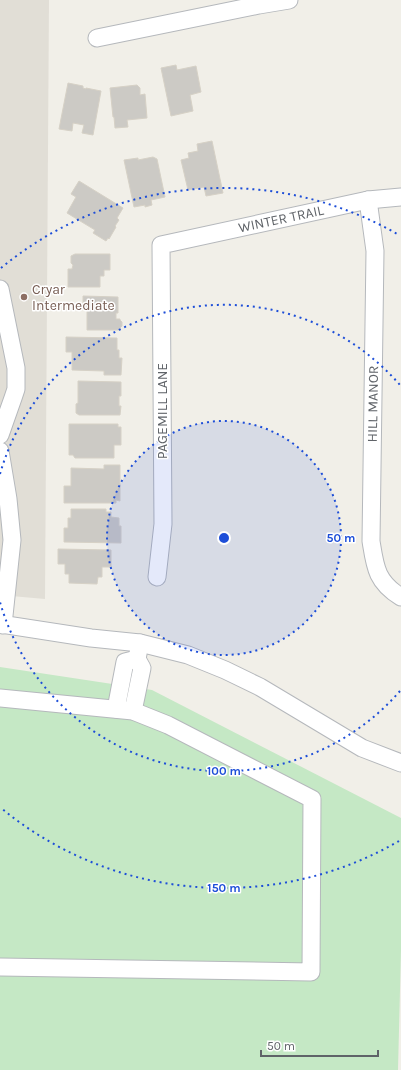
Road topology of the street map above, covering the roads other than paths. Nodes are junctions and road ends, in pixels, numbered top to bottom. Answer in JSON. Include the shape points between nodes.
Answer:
{"nodes":[{"id":1,"x":289,"y":0,"type":"edge"},
{"id":2,"x":97,"y":38,"type":"dead end"},
{"id":3,"x":401,"y":197,"type":"edge"},
{"id":4,"x":368,"y":200,"type":"junction"},
{"id":5,"x":161,"y":245,"type":"joint"},
{"id":6,"x":0,"y":289,"type":"edge"},
{"id":7,"x":0,"y":435,"type":"edge"},
{"id":8,"x":1,"y":461,"type":"edge"},
{"id":9,"x":157,"y":577,"type":"dead end"},
{"id":10,"x":401,"y":597,"type":"edge"},
{"id":11,"x":2,"y":625,"type":"edge"},
{"id":12,"x":138,"y":651,"type":"junction"},
{"id":13,"x":0,"y":698,"type":"edge"},
{"id":14,"x":116,"y":709,"type":"junction"},
{"id":15,"x":133,"y":711,"type":"junction"},
{"id":16,"x":401,"y":763,"type":"edge"},
{"id":17,"x":0,"y":967,"type":"edge"}],
"edges":[{"from":1,"to":2,"type":"street"},
{"from":3,"to":4,"type":"street","name":"WINTER TRAIL"},
{"from":4,"to":5,"type":"street","name":"WINTER TRAIL"},
{"from":4,"to":10,"type":"street","name":"HILL MANOR","via":[[374,251],[371,540],[375,566],[383,582]]},
{"from":5,"to":9,"type":"street","name":"PAGEMILL LANE","via":[[163,524]]},
{"from":6,"to":7,"type":"street","via":[[16,368],[14,398]]},
{"from":8,"to":11,"type":"street","via":[[12,540]]},
{"from":11,"to":12,"type":"street","via":[[91,638]]},
{"from":12,"to":14,"type":"street","via":[[125,662]]},
{"from":12,"to":15,"type":"street","via":[[142,668]]},
{"from":12,"to":16,"type":"street","via":[[188,655],[225,670],[260,687],[362,748]]},
{"from":13,"to":14,"type":"street"},
{"from":14,"to":15,"type":"street"},
{"from":15,"to":17,"type":"street","via":[[168,725],[312,798],[311,972]]}]}
